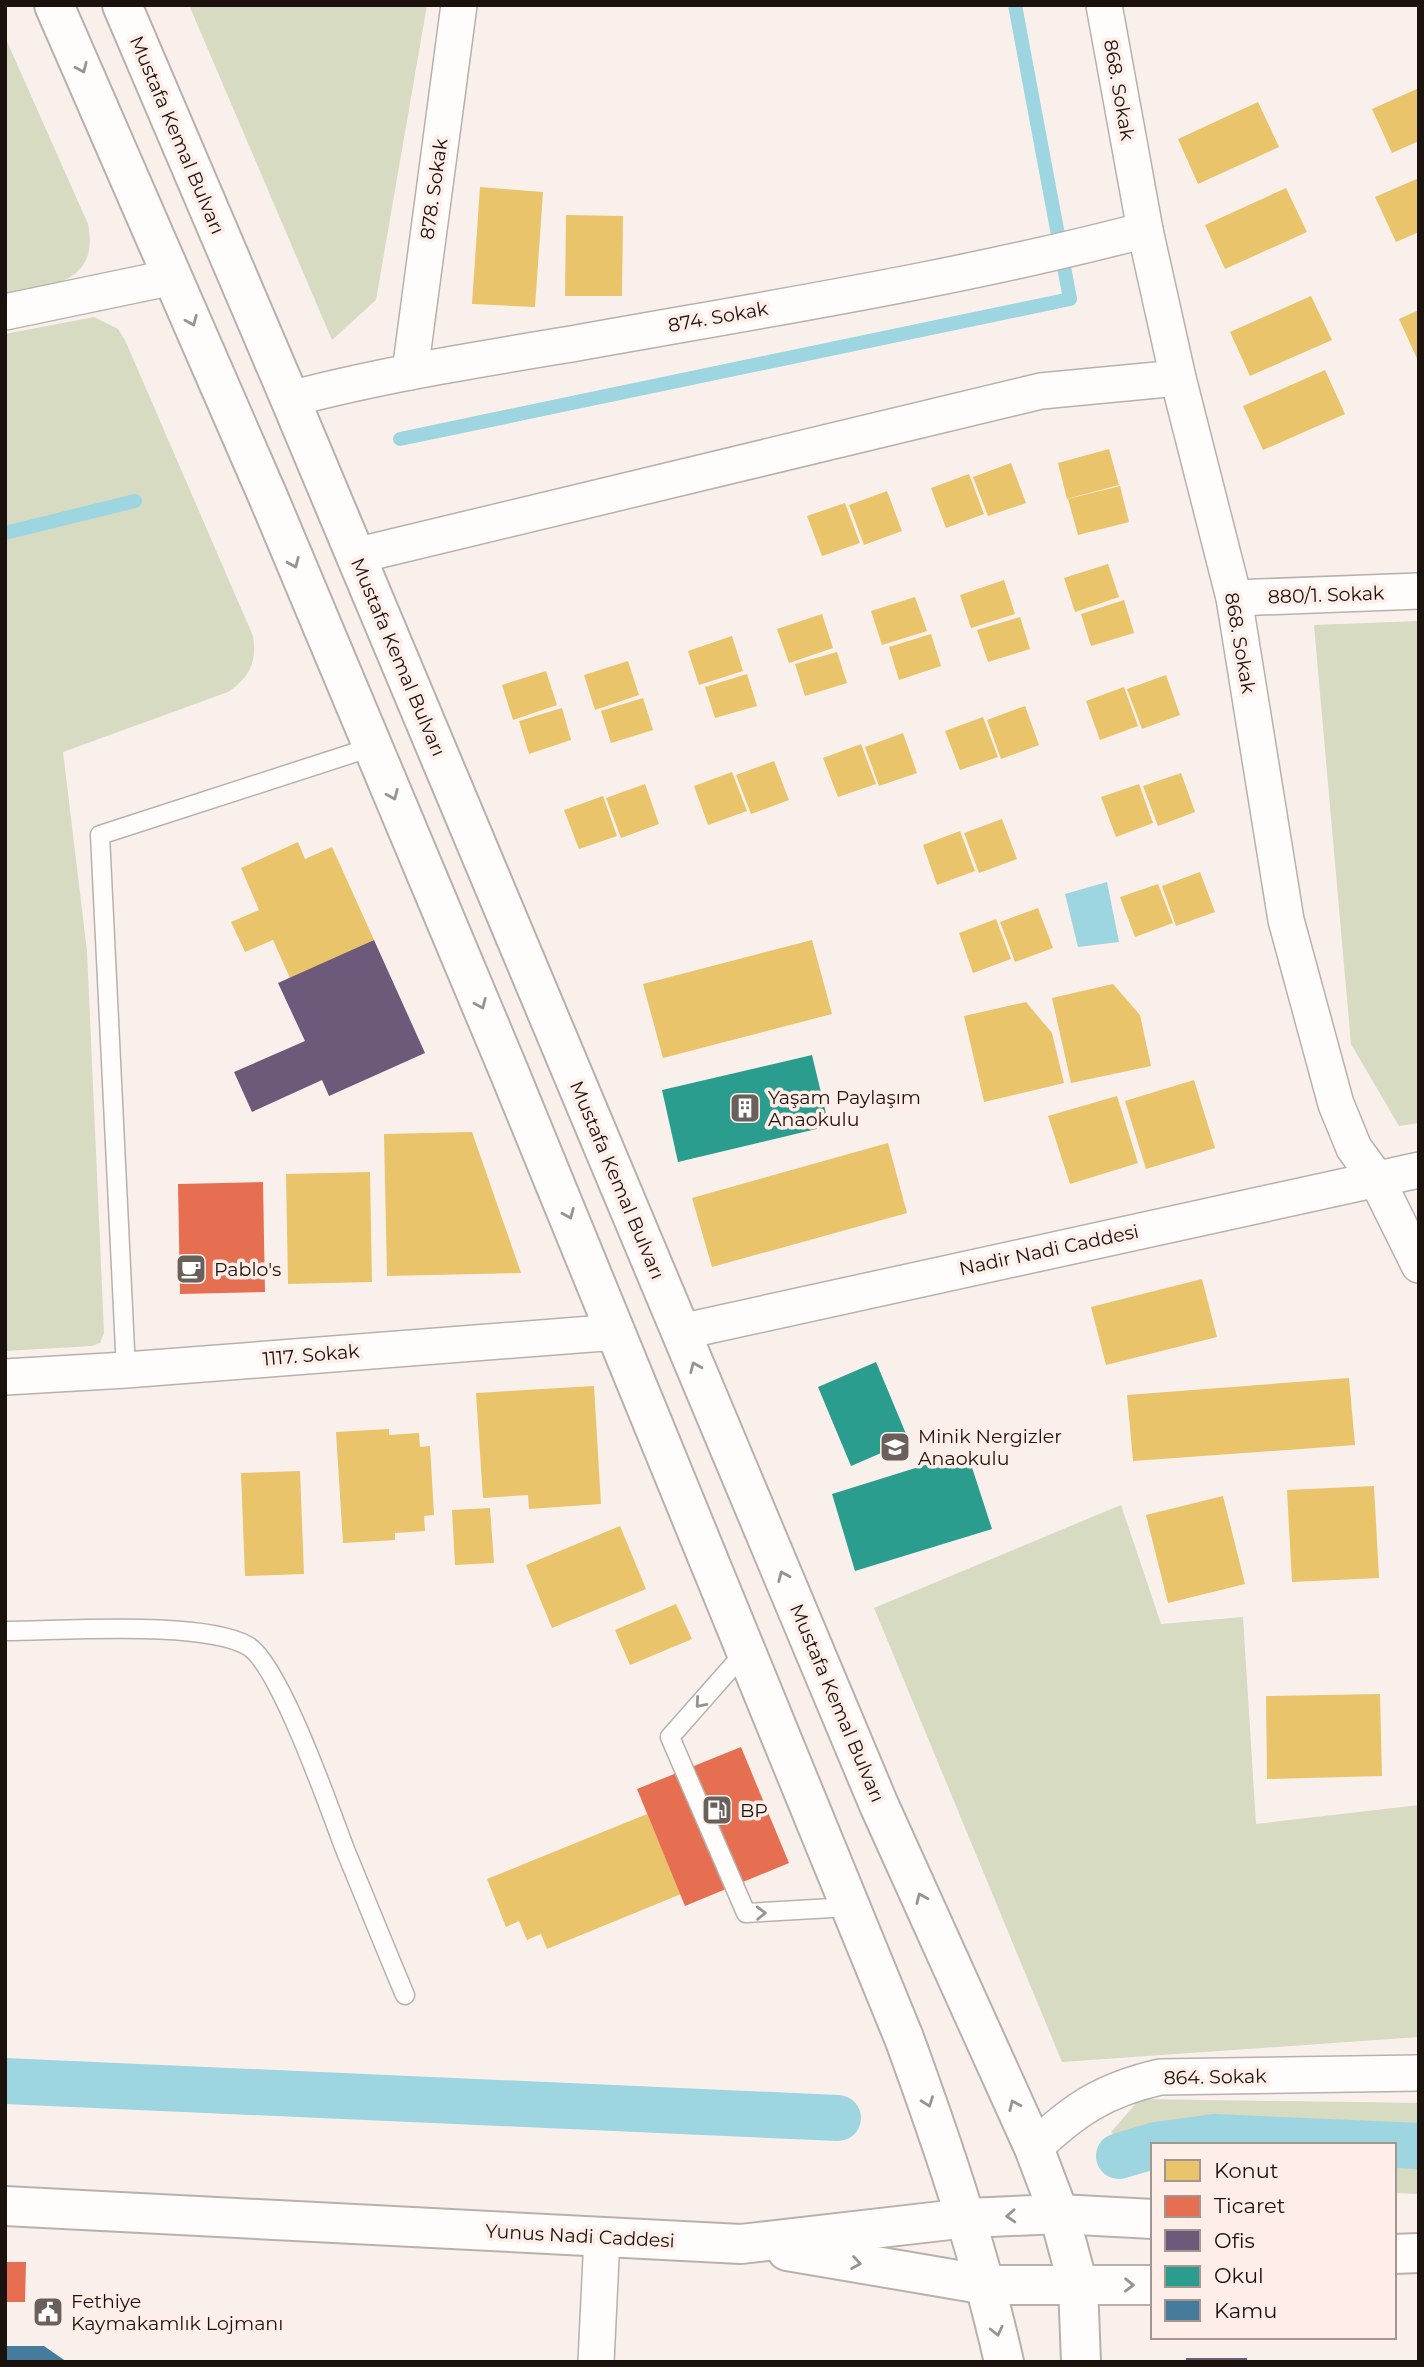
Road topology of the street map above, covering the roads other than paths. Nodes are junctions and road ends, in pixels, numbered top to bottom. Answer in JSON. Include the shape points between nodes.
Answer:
{"nodes":[{"id":1,"x":54,"y":5,"type":"edge"},
{"id":2,"x":122,"y":5,"type":"edge"},
{"id":3,"x":459,"y":5,"type":"edge"},
{"id":4,"x":1104,"y":5,"type":"edge"},
{"id":5,"x":1144,"y":230,"type":"junction"},
{"id":6,"x":173,"y":276,"type":"junction"},
{"id":7,"x":5,"y":312,"type":"edge"},
{"id":8,"x":410,"y":372,"type":"junction"},
{"id":9,"x":1178,"y":378,"type":"junction"},
{"id":10,"x":297,"y":416,"type":"junction"},
{"id":11,"x":355,"y":556,"type":"junction"},
{"id":12,"x":1419,"y":591,"type":"edge"},
{"id":13,"x":1234,"y":598,"type":"junction"},
{"id":14,"x":372,"y":747,"type":"junction"},
{"id":15,"x":1419,"y":1170,"type":"edge"},
{"id":16,"x":1376,"y":1178,"type":"junction"},
{"id":17,"x":1419,"y":1265,"type":"edge"},
{"id":18,"x":617,"y":1332,"type":"junction"},
{"id":19,"x":680,"y":1332,"type":"junction"},
{"id":20,"x":126,"y":1370,"type":"junction"},
{"id":21,"x":5,"y":1377,"type":"edge"},
{"id":22,"x":5,"y":1631,"type":"edge"},
{"id":23,"x":745,"y":1652,"type":"junction"},
{"id":24,"x":850,"y":1907,"type":"junction"},
{"id":25,"x":405,"y":1995,"type":"dead end"},
{"id":26,"x":1419,"y":2073,"type":"edge"},
{"id":27,"x":1034,"y":2148,"type":"junction"},
{"id":28,"x":5,"y":2206,"type":"edge"},
{"id":29,"x":1059,"y":2214,"type":"junction"},
{"id":30,"x":967,"y":2218,"type":"junction"},
{"id":31,"x":1151,"y":2219,"type":"edge"},
{"id":32,"x":602,"y":2237,"type":"junction"},
{"id":33,"x":741,"y":2244,"type":"junction"},
{"id":34,"x":987,"y":2285,"type":"junction"},
{"id":35,"x":1078,"y":2285,"type":"junction"},
{"id":36,"x":1151,"y":2285,"type":"edge"},
{"id":37,"x":596,"y":2362,"type":"edge"},
{"id":38,"x":1004,"y":2362,"type":"edge"},
{"id":39,"x":1081,"y":2362,"type":"edge"}],
"edges":[{"from":1,"to":6,"type":"main road","one_way":true},
{"from":2,"to":10,"type":"main road","name":"Mustafa Kemal Bulvarı"},
{"from":3,"to":8,"type":"street","name":"878. Sokak"},
{"from":4,"to":5,"type":"street","name":"868. Sokak"},
{"from":5,"to":8,"type":"street","name":"874. Sokak","via":[[1051,253],[736,315]]},
{"from":5,"to":9,"type":"street","name":"868. Sokak"},
{"from":6,"to":7,"type":"street"},
{"from":6,"to":14,"type":"main road","one_way":true},
{"from":8,"to":10,"type":"street","name":"874. Sokak"},
{"from":9,"to":11,"type":"street","via":[[1041,391]]},
{"from":9,"to":13,"type":"street","name":"868. Sokak"},
{"from":10,"to":11,"type":"main road","name":"Mustafa Kemal Bulvarı"},
{"from":11,"to":19,"type":"main road","name":"Mustafa Kemal Bulvarı"},
{"from":12,"to":13,"type":"street","name":"880/1. Sokak"},
{"from":13,"to":16,"type":"street","name":"868. Sokak","via":[[1286,920],[1336,1104],[1354,1148]]},
{"from":14,"to":18,"type":"main road","one_way":true},
{"from":14,"to":20,"type":"lane","via":[[100,835]]},
{"from":15,"to":16,"type":"street","name":"Nadir Nadi Caddesi"},
{"from":16,"to":17,"type":"street","name":"868. Sokak"},
{"from":16,"to":19,"type":"street","name":"Nadir Nadi Caddesi"},
{"from":18,"to":20,"type":"street","name":"1117. Sokak"},
{"from":18,"to":23,"type":"main road"},
{"from":27,"to":19,"type":"main road","name":"Mustafa Kemal Bulvarı","one_way":true,"via":[[880,1805]]},
{"from":20,"to":21,"type":"street","name":"1117. Sokak"},
{"from":22,"to":25,"type":"lane","via":[[152,1630],[225,1636],[251,1647],[301,1734]]},
{"from":23,"to":24,"type":"main road"},
{"from":23,"to":24,"type":"lane","one_way":true,"via":[[670,1737],[746,1913]]},
{"from":24,"to":30,"type":"main road","one_way":true,"via":[[904,2038]]},
{"from":26,"to":27,"type":"street","name":"864. Sokak","via":[[1160,2077],[1123,2085],[1088,2102]]},
{"from":27,"to":29,"type":"main road","name":"Mustafa Kemal Bulvarı"},
{"from":28,"to":32,"type":"main road","name":"Yunus Nadi Caddesi"},
{"from":29,"to":30,"type":"main road","name":"Yunus Nadi Caddesi","one_way":true},
{"from":29,"to":31,"type":"main road","name":"Yunus Nadi Caddesi"},
{"from":29,"to":35,"type":"main road","name":"Mustafa Kemal Bulvarı"},
{"from":30,"to":33,"type":"main road","name":"Yunus Nadi Caddesi"},
{"from":30,"to":34,"type":"main road"},
{"from":32,"to":33,"type":"main road","name":"Yunus Nadi Caddesi"},
{"from":32,"to":37,"type":"street"},
{"from":33,"to":34,"type":"main road","one_way":true},
{"from":34,"to":35,"type":"main road"},
{"from":34,"to":38,"type":"main road","one_way":true},
{"from":35,"to":36,"type":"main road","one_way":true},
{"from":35,"to":39,"type":"main road","name":"Mustafa Kemal Bulvarı"}]}
